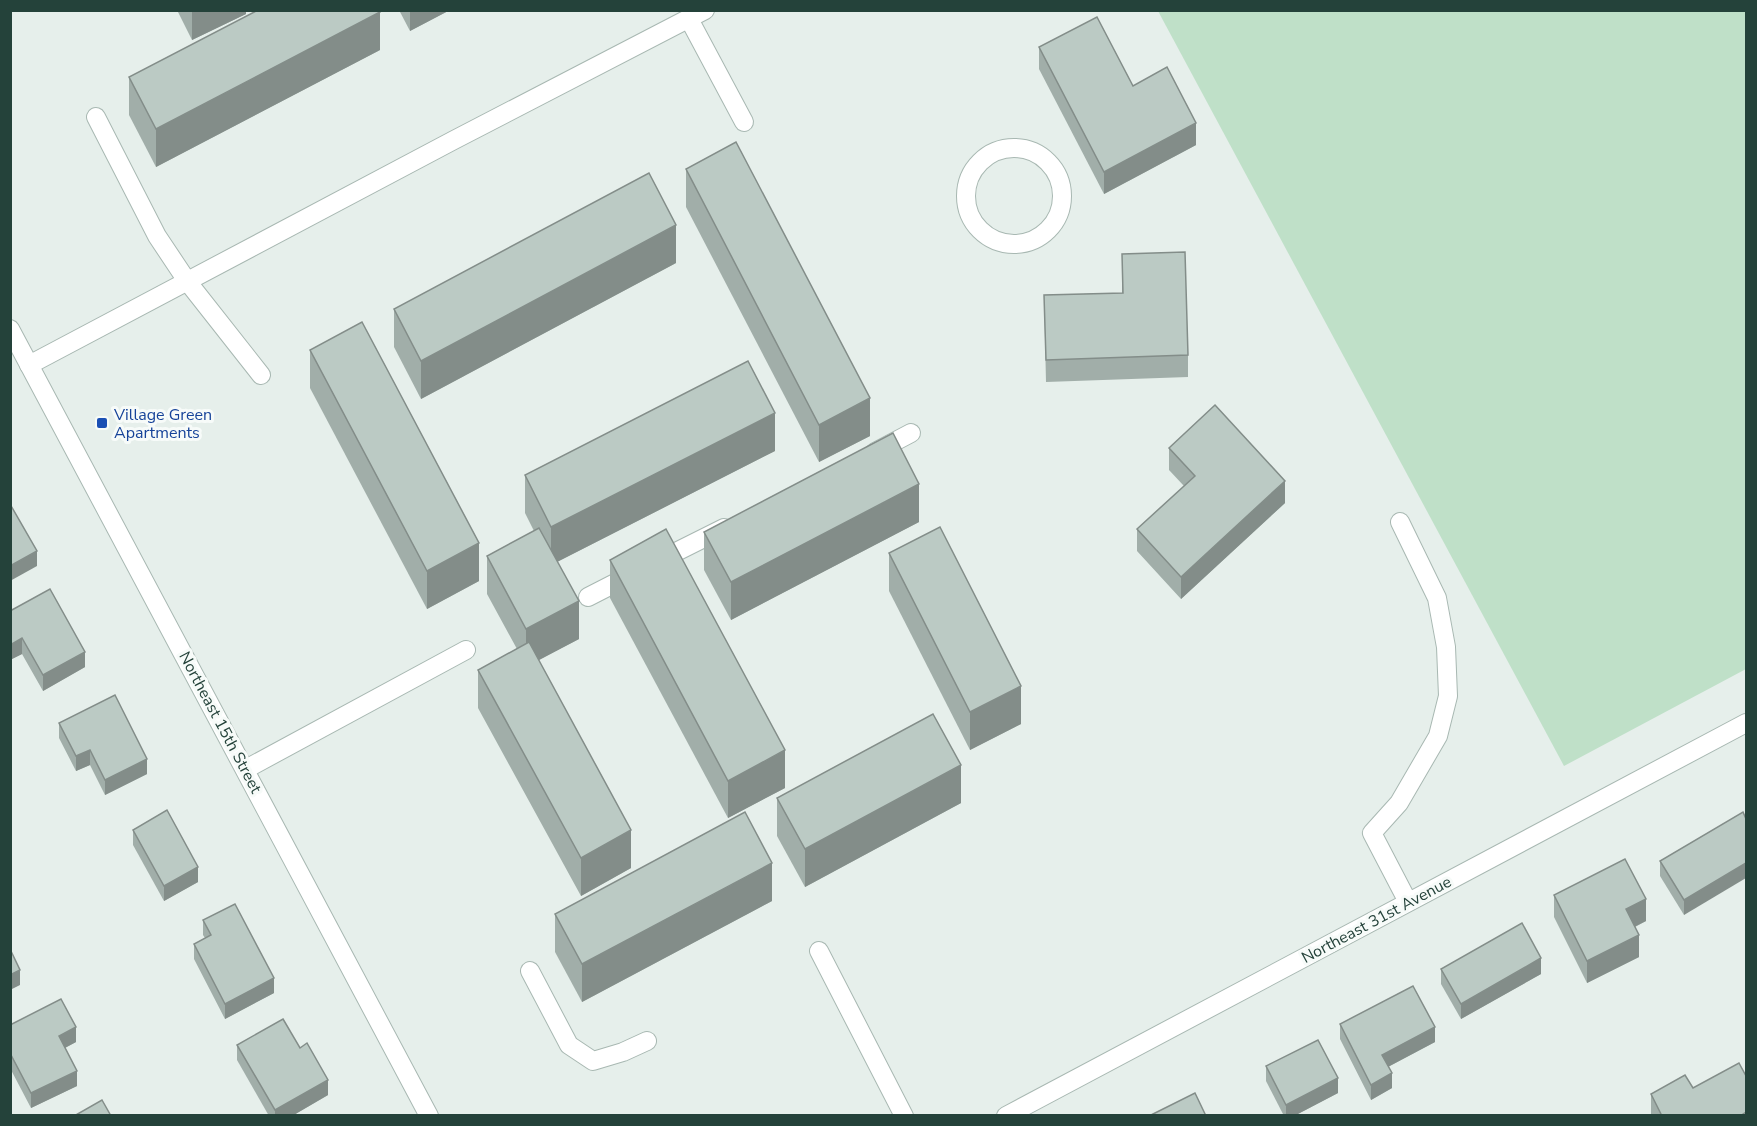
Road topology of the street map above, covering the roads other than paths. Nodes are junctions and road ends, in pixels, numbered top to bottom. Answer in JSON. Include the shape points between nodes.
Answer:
{"nodes":[{"id":1,"x":697,"y":15,"type":"edge"},
{"id":2,"x":96,"y":117,"type":"dead end"},
{"id":3,"x":744,"y":122,"type":"dead end"},
{"id":4,"x":1044,"y":236,"type":"joint"},
{"id":5,"x":187,"y":281,"type":"junction"},
{"id":6,"x":10,"y":329,"type":"edge"},
{"id":7,"x":30,"y":364,"type":"junction"},
{"id":8,"x":261,"y":375,"type":"dead end"},
{"id":9,"x":911,"y":434,"type":"dead end"},
{"id":10,"x":859,"y":460,"type":"edge"},
{"id":11,"x":744,"y":518,"type":"edge"},
{"id":12,"x":1400,"y":522,"type":"dead end"},
{"id":13,"x":588,"y":597,"type":"dead end"},
{"id":14,"x":466,"y":650,"type":"dead end"},
{"id":15,"x":1746,"y":723,"type":"edge"},
{"id":16,"x":246,"y":769,"type":"junction"},
{"id":17,"x":1408,"y":902,"type":"junction"},
{"id":18,"x":819,"y":951,"type":"dead end"},
{"id":19,"x":530,"y":971,"type":"dead end"},
{"id":20,"x":647,"y":1041,"type":"dead end"},
{"id":21,"x":429,"y":1116,"type":"edge"},
{"id":22,"x":904,"y":1116,"type":"edge"},
{"id":23,"x":1006,"y":1116,"type":"edge"}],
"edges":[{"from":1,"to":3,"type":"street"},
{"from":1,"to":5,"type":"street"},
{"from":2,"to":5,"type":"street","via":[[157,236]]},
{"from":4,"to":4,"type":"street","via":[[1024,244],[1005,244],[987,237],[973,224],[966,207],[966,187],[973,170],[986,156],[1004,149],[1023,148],[1040,155],[1054,168],[1062,186],[1062,205]]},
{"from":5,"to":7,"type":"street"},
{"from":5,"to":8,"type":"street"},
{"from":6,"to":7,"type":"street","name":"Northeast 15th Street"},
{"from":7,"to":16,"type":"street","name":"Northeast 15th Street"},
{"from":9,"to":10,"type":"street"},
{"from":11,"to":13,"type":"street"},
{"from":12,"to":17,"type":"street","via":[[1437,598],[1446,647],[1448,696],[1438,736],[1399,803],[1372,833]]},
{"from":14,"to":16,"type":"street"},
{"from":15,"to":17,"type":"street","name":"Northeast 31st Avenue"},
{"from":16,"to":21,"type":"street","name":"Northeast 15th Street"},
{"from":17,"to":23,"type":"street","name":"Northeast 31st Avenue"},
{"from":18,"to":22,"type":"street"},
{"from":19,"to":20,"type":"street","via":[[569,1045],[593,1061]]}]}
